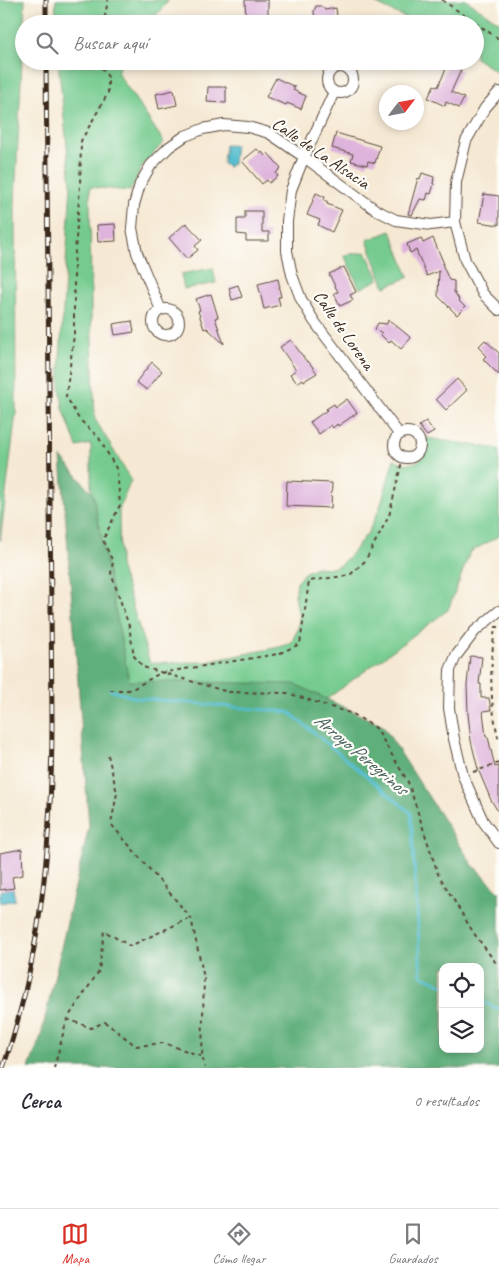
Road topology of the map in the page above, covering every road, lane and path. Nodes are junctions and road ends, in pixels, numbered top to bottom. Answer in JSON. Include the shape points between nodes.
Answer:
{"nodes":[{"id":1,"x":108,"y":0,"type":"edge"},
{"id":2,"x":442,"y":0,"type":"edge"},
{"id":3,"x":105,"y":15,"type":"edge"},
{"id":4,"x":464,"y":15,"type":"edge"},
{"id":5,"x":484,"y":29,"type":"edge"},
{"id":6,"x":499,"y":39,"type":"edge"},
{"id":7,"x":103,"y":70,"type":"edge"},
{"id":8,"x":334,"y":92,"type":"dead end"},
{"id":9,"x":499,"y":92,"type":"edge"},
{"id":10,"x":304,"y":156,"type":"junction"},
{"id":11,"x":455,"y":222,"type":"junction"},
{"id":12,"x":161,"y":310,"type":"dead end"},
{"id":13,"x":499,"y":310,"type":"edge"},
{"id":14,"x":399,"y":434,"type":"junction"},
{"id":15,"x":403,"y":458,"type":"junction"},
{"id":16,"x":499,"y":611,"type":"edge"},
{"id":17,"x":499,"y":627,"type":"edge"},
{"id":18,"x":160,"y":673,"type":"junction"},
{"id":19,"x":110,"y":690,"type":"dead end"},
{"id":20,"x":499,"y":741,"type":"edge"},
{"id":21,"x":108,"y":755,"type":"dead end"},
{"id":22,"x":499,"y":763,"type":"edge"},
{"id":23,"x":463,"y":776,"type":"junction"},
{"id":24,"x":499,"y":843,"type":"edge"},
{"id":25,"x":191,"y":918,"type":"junction"},
{"id":26,"x":499,"y":963,"type":"edge"},
{"id":27,"x":67,"y":1019,"type":"junction"},
{"id":28,"x":202,"y":1056,"type":"junction"},
{"id":29,"x":54,"y":1068,"type":"edge"},
{"id":30,"x":205,"y":1068,"type":"edge"}],
"edges":[{"from":1,"to":3,"type":"path"},
{"from":2,"to":4,"type":"path"},
{"from":5,"to":6,"type":"path"},
{"from":7,"to":18,"type":"path","via":[[108,77],[108,93],[81,141],[74,265],[74,335],[66,396],[78,419],[99,438],[117,470],[120,505],[103,540],[113,562],[111,573],[129,626],[134,656],[143,668]]},
{"from":8,"to":10,"type":"street","name":"Calle de Lorena"},
{"from":9,"to":11,"type":"street","via":[[485,108],[466,141],[456,182]]},
{"from":10,"to":11,"type":"street","name":"Calle de La Alsacia","via":[[376,210],[396,220],[431,225]]},
{"from":10,"to":12,"type":"street","name":"Calle de La Alsacia","via":[[268,133],[248,126],[224,125],[185,136],[151,165],[140,184],[132,228],[137,252]]},
{"from":10,"to":14,"type":"street","name":"Calle de Lorena","via":[[291,190],[287,221],[287,251],[292,276],[314,322]]},
{"from":11,"to":13,"type":"street","via":[[465,260],[484,294]]},
{"from":14,"to":15,"type":"street","via":[[394,441],[394,449]]},
{"from":14,"to":15,"type":"street","via":[[412,432],[420,442],[416,455]]},
{"from":15,"to":18,"type":"path","via":[[389,516],[365,560],[350,575],[309,581],[300,644],[278,654]]},
{"from":16,"to":23,"type":"street","via":[[475,632],[456,656],[450,670],[449,708]]},
{"from":17,"to":20,"type":"path","via":[[495,627],[491,657],[493,714]]},
{"from":18,"to":19,"type":"path","via":[[131,690]]},
{"from":18,"to":26,"type":"path","via":[[228,692],[287,693],[353,714],[376,728],[408,782],[438,874],[473,932]]},
{"from":21,"to":25,"type":"path","via":[[117,793],[111,824]]},
{"from":22,"to":23,"type":"path"},
{"from":23,"to":24,"type":"street","via":[[483,821]]},
{"from":25,"to":27,"type":"path","via":[[130,946],[104,931],[99,971]]},
{"from":25,"to":28,"type":"path","via":[[204,978]]},
{"from":27,"to":28,"type":"path","via":[[91,1028],[105,1022],[136,1046],[164,1043]]},
{"from":27,"to":29,"type":"path"},
{"from":28,"to":30,"type":"path"}]}
